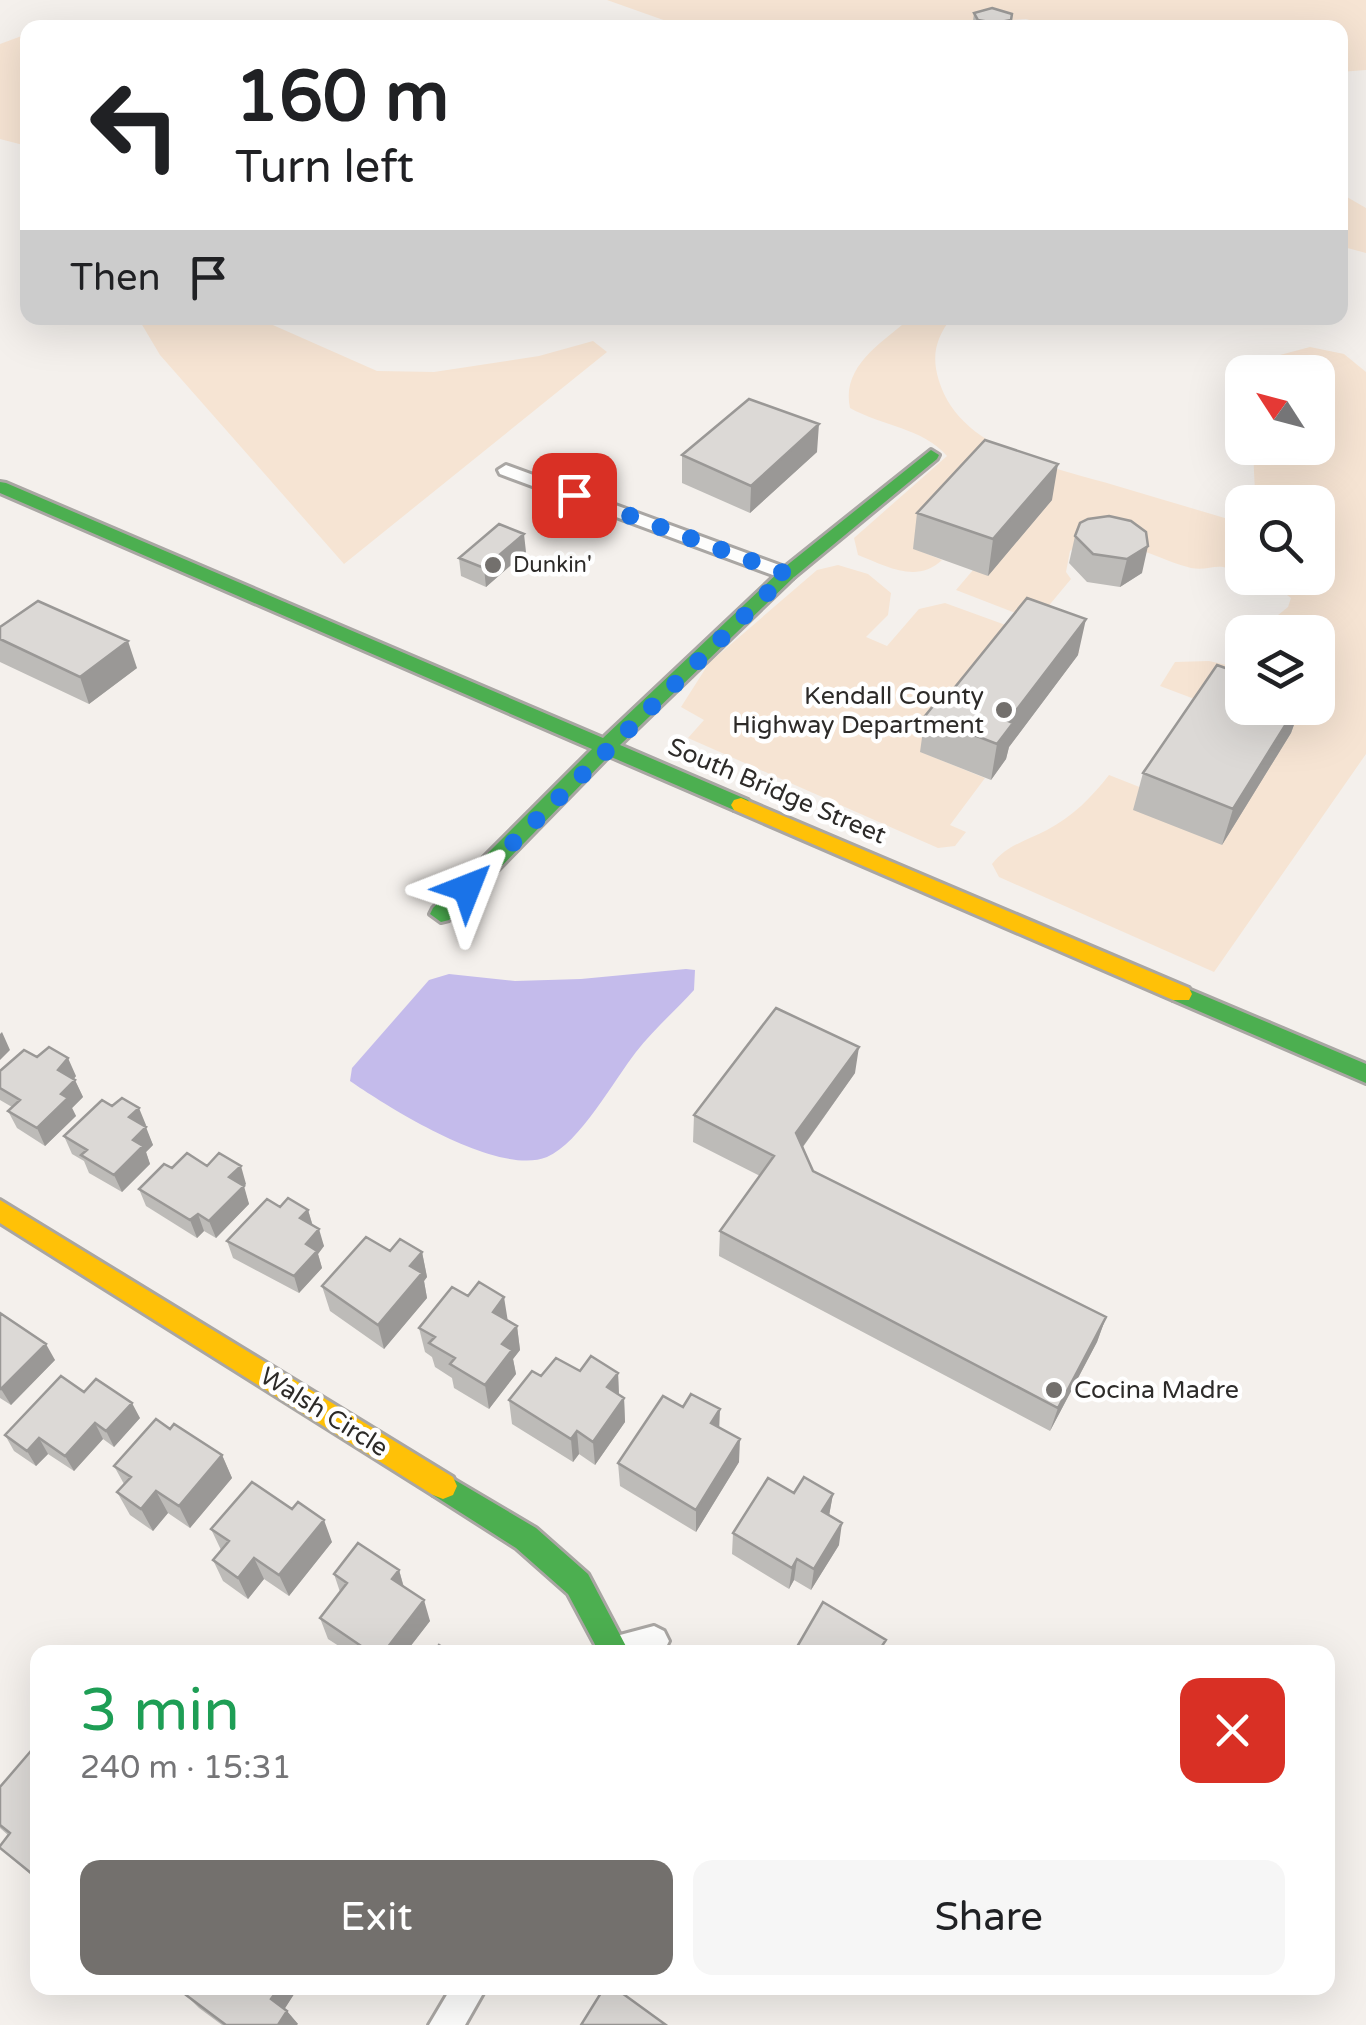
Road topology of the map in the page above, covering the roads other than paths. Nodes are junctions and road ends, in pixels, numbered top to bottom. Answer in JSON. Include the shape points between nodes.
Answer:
{"nodes":[{"id":1,"x":931,"y":455,"type":"dead end"},
{"id":2,"x":506,"y":470,"type":"dead end"},
{"id":3,"x":0,"y":488,"type":"edge"},
{"id":4,"x":787,"y":574,"type":"junction"},
{"id":5,"x":606,"y":748,"type":"junction"},
{"id":6,"x":441,"y":914,"type":"dead end"},
{"id":7,"x":1366,"y":1074,"type":"edge"},
{"id":8,"x":3,"y":1217,"type":"edge"},
{"id":9,"x":654,"y":1641,"type":"dead end"},
{"id":10,"x":612,"y":1645,"type":"edge"},
{"id":11,"x":638,"y":1645,"type":"edge"},
{"id":12,"x":465,"y":1995,"type":"edge"},
{"id":13,"x":446,"y":2025,"type":"edge"}],
"edges":[{"from":1,"to":4,"type":"main road"},
{"from":2,"to":4,"type":"street"},
{"from":3,"to":5,"type":"main road","name":"South Bridge Street"},
{"from":4,"to":5,"type":"main road"},
{"from":5,"to":6,"type":"main road"},
{"from":5,"to":7,"type":"main road","name":"South Bridge Street"},
{"from":8,"to":10,"type":"main road","name":"Walsh Circle","via":[[526,1538],[578,1584]]},
{"from":9,"to":11,"type":"street","name":"Walsh Circle"},
{"from":12,"to":13,"type":"street"}]}
